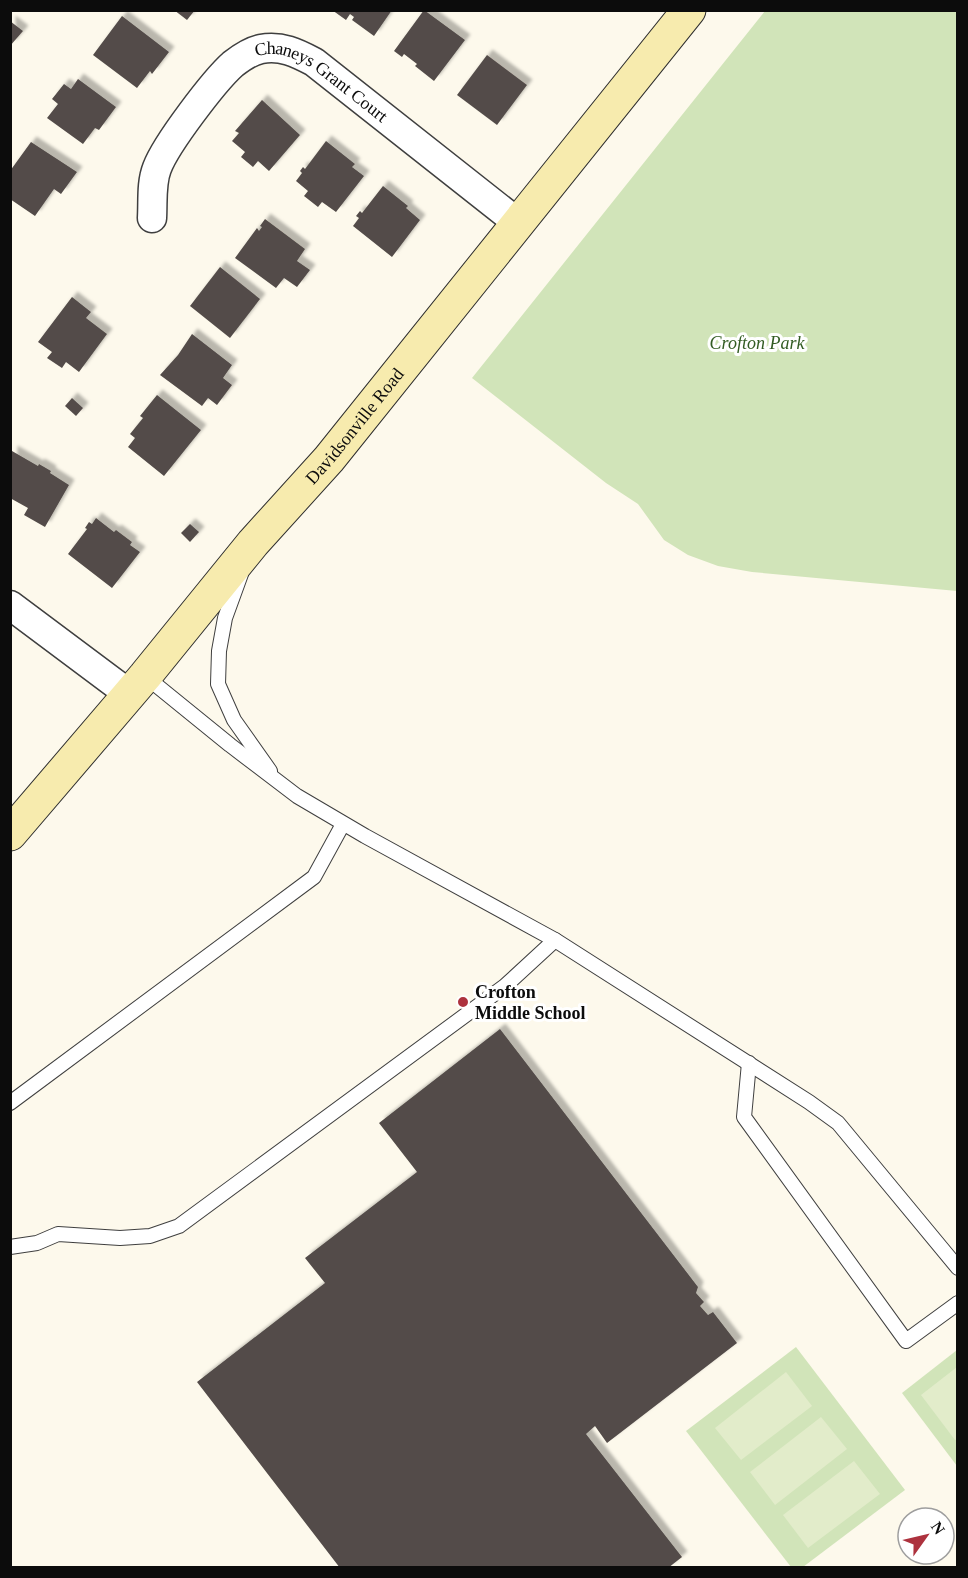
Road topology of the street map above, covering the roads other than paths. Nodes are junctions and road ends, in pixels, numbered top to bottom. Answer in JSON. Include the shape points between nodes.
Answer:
{"nodes":[{"id":1,"x":689,"y":10,"type":"edge"},
{"id":2,"x":152,"y":218,"type":"dead end"},
{"id":3,"x":518,"y":223,"type":"junction"},
{"id":4,"x":253,"y":543,"type":"junction"},
{"id":5,"x":10,"y":605,"type":"edge"},
{"id":6,"x":137,"y":685,"type":"junction"},
{"id":7,"x":278,"y":782,"type":"junction"},
{"id":8,"x":344,"y":824,"type":"junction"},
{"id":9,"x":10,"y":834,"type":"edge"},
{"id":10,"x":555,"y":940,"type":"junction"},
{"id":11,"x":749,"y":1063,"type":"junction"},
{"id":12,"x":10,"y":1104,"type":"edge"},
{"id":13,"x":10,"y":1247,"type":"edge"},
{"id":14,"x":957,"y":1268,"type":"edge"},
{"id":15,"x":957,"y":1303,"type":"edge"}],
"edges":[{"from":1,"to":3,"type":"main road","name":"Davidsonville Road"},
{"from":2,"to":3,"type":"street","name":"Chaneys Grant Court","via":[[157,168],[168,146],[232,65],[246,55],[276,48],[294,51],[314,62]]},
{"from":3,"to":4,"type":"main road","name":"Davidsonville Road","via":[[328,459]]},
{"from":4,"to":6,"type":"main road","name":"Davidsonville Road"},
{"from":4,"to":7,"type":"lane","via":[[225,618],[218,684],[234,720]]},
{"from":5,"to":6,"type":"street"},
{"from":6,"to":7,"type":"lane"},
{"from":6,"to":9,"type":"main road","name":"Davidsonville Road"},
{"from":7,"to":8,"type":"lane"},
{"from":8,"to":10,"type":"lane"},
{"from":8,"to":12,"type":"lane","via":[[314,877]]},
{"from":10,"to":11,"type":"lane"},
{"from":10,"to":13,"type":"lane","via":[[505,986],[179,1226],[150,1236],[120,1239],[58,1234],[37,1243]]},
{"from":11,"to":14,"type":"lane","via":[[838,1123]]},
{"from":11,"to":15,"type":"lane","via":[[744,1117],[906,1341]]}]}
